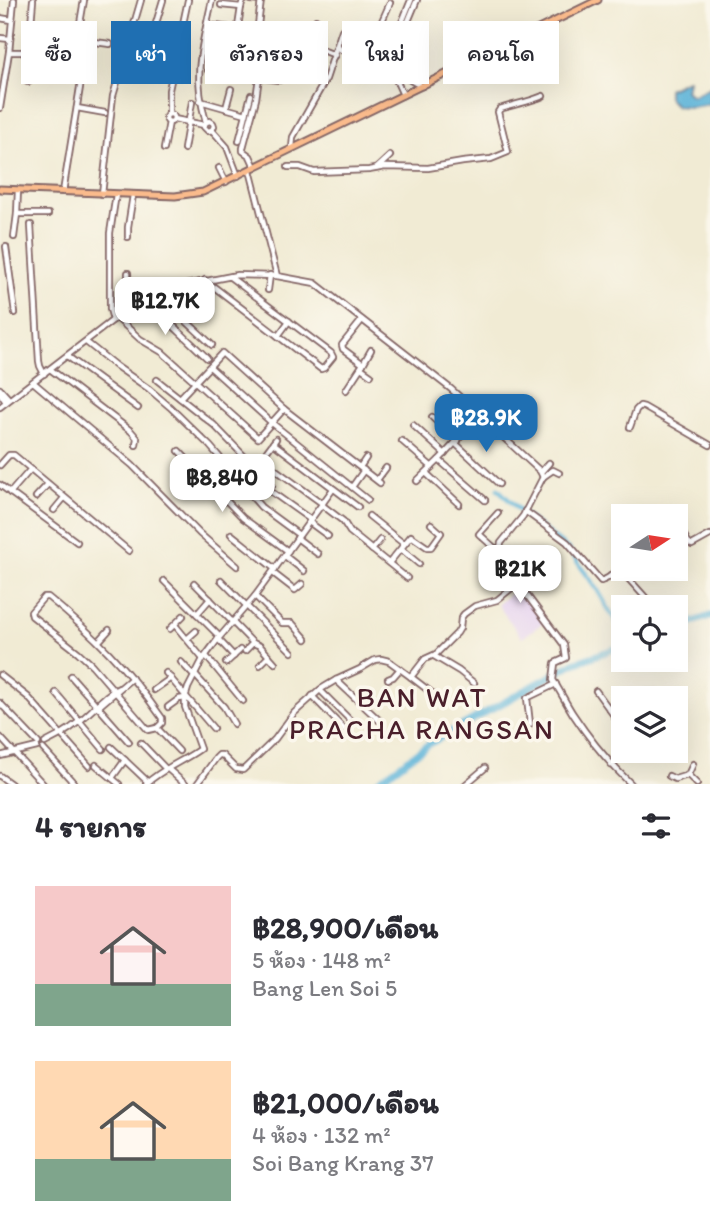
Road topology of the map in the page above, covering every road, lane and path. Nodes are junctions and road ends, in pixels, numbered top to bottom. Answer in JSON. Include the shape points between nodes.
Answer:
{"nodes":[{"id":1,"x":14,"y":0,"type":"edge"},
{"id":2,"x":27,"y":0,"type":"edge"},
{"id":3,"x":33,"y":0,"type":"edge"},
{"id":4,"x":84,"y":0,"type":"edge"},
{"id":5,"x":141,"y":0,"type":"edge"},
{"id":6,"x":163,"y":0,"type":"edge"},
{"id":7,"x":188,"y":0,"type":"edge"},
{"id":8,"x":212,"y":0,"type":"edge"},
{"id":9,"x":245,"y":0,"type":"edge"},
{"id":10,"x":251,"y":0,"type":"edge"},
{"id":11,"x":261,"y":0,"type":"edge"},
{"id":12,"x":411,"y":0,"type":"edge"},
{"id":13,"x":416,"y":0,"type":"edge"},
{"id":14,"x":598,"y":0,"type":"edge"},
{"id":15,"x":390,"y":3,"type":"dead end"},
{"id":16,"x":220,"y":5,"type":"dead end"},
{"id":17,"x":241,"y":7,"type":"junction"},
{"id":18,"x":411,"y":8,"type":"junction"},
{"id":19,"x":0,"y":18,"type":"edge"},
{"id":20,"x":12,"y":20,"type":"junction"},
{"id":21,"x":316,"y":20,"type":"dead end"},
{"id":22,"x":31,"y":21,"type":"edge"},
{"id":23,"x":80,"y":21,"type":"edge"},
{"id":24,"x":157,"y":21,"type":"edge"},
{"id":25,"x":184,"y":21,"type":"edge"},
{"id":26,"x":239,"y":21,"type":"edge"},
{"id":27,"x":259,"y":21,"type":"edge"},
{"id":28,"x":382,"y":21,"type":"edge"},
{"id":29,"x":404,"y":21,"type":"edge"},
{"id":30,"x":342,"y":30,"type":"edge"},
{"id":31,"x":0,"y":38,"type":"edge"},
{"id":32,"x":10,"y":39,"type":"junction"},
{"id":33,"x":97,"y":42,"type":"edge"},
{"id":34,"x":110,"y":44,"type":"dead end"},
{"id":35,"x":337,"y":47,"type":"junction"},
{"id":36,"x":342,"y":50,"type":"edge"},
{"id":37,"x":21,"y":53,"type":"edge"},
{"id":38,"x":9,"y":55,"type":"junction"},
{"id":39,"x":335,"y":55,"type":"junction"},
{"id":40,"x":0,"y":57,"type":"edge"},
{"id":41,"x":81,"y":84,"type":"edge"},
{"id":42,"x":170,"y":84,"type":"edge"},
{"id":43,"x":258,"y":84,"type":"edge"},
{"id":44,"x":400,"y":84,"type":"edge"},
{"id":45,"x":417,"y":84,"type":"edge"},
{"id":46,"x":422,"y":86,"type":"junction"},
{"id":47,"x":231,"y":89,"type":"dead end"},
{"id":48,"x":251,"y":95,"type":"dead end"},
{"id":49,"x":403,"y":95,"type":"junction"},
{"id":50,"x":543,"y":96,"type":"dead end"},
{"id":51,"x":201,"y":101,"type":"junction"},
{"id":52,"x":192,"y":102,"type":"dead end"},
{"id":53,"x":0,"y":108,"type":"edge"},
{"id":54,"x":77,"y":108,"type":"junction"},
{"id":55,"x":226,"y":108,"type":"junction"},
{"id":56,"x":105,"y":113,"type":"dead end"},
{"id":57,"x":246,"y":114,"type":"junction"},
{"id":58,"x":171,"y":120,"type":"junction"},
{"id":59,"x":189,"y":122,"type":"junction"},
{"id":60,"x":205,"y":123,"type":"junction"},
{"id":61,"x":239,"y":141,"type":"dead end"},
{"id":62,"x":164,"y":149,"type":"dead end"},
{"id":63,"x":184,"y":149,"type":"dead end"},
{"id":64,"x":292,"y":149,"type":"junction"},
{"id":65,"x":390,"y":156,"type":"dead end"},
{"id":66,"x":288,"y":167,"type":"dead end"},
{"id":67,"x":219,"y":168,"type":"dead end"},
{"id":68,"x":253,"y":169,"type":"junction"},
{"id":69,"x":377,"y":169,"type":"junction"},
{"id":70,"x":238,"y":176,"type":"junction"},
{"id":71,"x":226,"y":181,"type":"junction"},
{"id":72,"x":0,"y":189,"type":"edge"},
{"id":73,"x":18,"y":190,"type":"junction"},
{"id":74,"x":63,"y":192,"type":"junction"},
{"id":75,"x":102,"y":194,"type":"junction"},
{"id":76,"x":116,"y":194,"type":"junction"},
{"id":77,"x":133,"y":195,"type":"junction"},
{"id":78,"x":17,"y":214,"type":"junction"},
{"id":79,"x":48,"y":214,"type":"dead end"},
{"id":80,"x":30,"y":225,"type":"dead end"},
{"id":81,"x":14,"y":237,"type":"dead end"},
{"id":82,"x":128,"y":237,"type":"dead end"},
{"id":83,"x":6,"y":247,"type":"dead end"},
{"id":84,"x":128,"y":273,"type":"dead end"},
{"id":85,"x":10,"y":275,"type":"junction"},
{"id":86,"x":270,"y":275,"type":"junction"},
{"id":87,"x":230,"y":276,"type":"junction"},
{"id":88,"x":277,"y":276,"type":"junction"},
{"id":89,"x":0,"y":277,"type":"edge"},
{"id":90,"x":205,"y":281,"type":"junction"},
{"id":91,"x":268,"y":290,"type":"dead end"},
{"id":92,"x":155,"y":292,"type":"junction"},
{"id":93,"x":142,"y":297,"type":"junction"},
{"id":94,"x":130,"y":306,"type":"junction"},
{"id":95,"x":15,"y":313,"type":"dead end"},
{"id":96,"x":114,"y":319,"type":"junction"},
{"id":97,"x":362,"y":320,"type":"junction"},
{"id":98,"x":289,"y":321,"type":"junction"},
{"id":99,"x":278,"y":336,"type":"junction"},
{"id":100,"x":86,"y":342,"type":"junction"},
{"id":101,"x":212,"y":345,"type":"dead end"},
{"id":102,"x":371,"y":350,"type":"dead end"},
{"id":103,"x":67,"y":356,"type":"junction"},
{"id":104,"x":207,"y":358,"type":"dead end"},
{"id":105,"x":362,"y":366,"type":"junction"},
{"id":106,"x":210,"y":367,"type":"junction"},
{"id":107,"x":50,"y":369,"type":"junction"},
{"id":108,"x":44,"y":374,"type":"junction"},
{"id":109,"x":371,"y":375,"type":"dead end"},
{"id":110,"x":157,"y":380,"type":"dead end"},
{"id":111,"x":33,"y":382,"type":"junction"},
{"id":112,"x":195,"y":382,"type":"junction"},
{"id":113,"x":346,"y":390,"type":"dead end"},
{"id":114,"x":0,"y":391,"type":"edge"},
{"id":115,"x":180,"y":398,"type":"junction"},
{"id":116,"x":8,"y":400,"type":"junction"},
{"id":117,"x":0,"y":407,"type":"edge"},
{"id":118,"x":138,"y":408,"type":"dead end"},
{"id":119,"x":284,"y":409,"type":"junction"},
{"id":120,"x":432,"y":417,"type":"dead end"},
{"id":121,"x":482,"y":417,"type":"junction"},
{"id":122,"x":272,"y":423,"type":"junction"},
{"id":123,"x":413,"y":425,"type":"dead end"},
{"id":124,"x":630,"y":426,"type":"dead end"},
{"id":125,"x":402,"y":442,"type":"dead end"},
{"id":126,"x":456,"y":442,"type":"junction"},
{"id":127,"x":136,"y":445,"type":"dead end"},
{"id":128,"x":710,"y":445,"type":"edge"},
{"id":129,"x":178,"y":451,"type":"dead end"},
{"id":130,"x":267,"y":451,"type":"dead end"},
{"id":131,"x":445,"y":454,"type":"junction"},
{"id":132,"x":366,"y":458,"type":"dead end"},
{"id":133,"x":439,"y":460,"type":"junction"},
{"id":134,"x":549,"y":463,"type":"dead end"},
{"id":135,"x":0,"y":466,"type":"edge"},
{"id":136,"x":228,"y":467,"type":"dead end"},
{"id":137,"x":272,"y":467,"type":"dead end"},
{"id":138,"x":432,"y":467,"type":"junction"},
{"id":139,"x":386,"y":468,"type":"dead end"},
{"id":140,"x":362,"y":469,"type":"junction"},
{"id":141,"x":30,"y":470,"type":"junction"},
{"id":142,"x":426,"y":473,"type":"junction"},
{"id":143,"x":559,"y":473,"type":"dead end"},
{"id":144,"x":232,"y":474,"type":"dead end"},
{"id":145,"x":542,"y":475,"type":"junction"},
{"id":146,"x":417,"y":481,"type":"dead end"},
{"id":147,"x":48,"y":484,"type":"junction"},
{"id":148,"x":499,"y":484,"type":"dead end"},
{"id":149,"x":0,"y":485,"type":"edge"},
{"id":150,"x":272,"y":485,"type":"dead end"},
{"id":151,"x":352,"y":487,"type":"junction"},
{"id":152,"x":333,"y":489,"type":"junction"},
{"id":153,"x":10,"y":493,"type":"junction"},
{"id":154,"x":273,"y":493,"type":"dead end"},
{"id":155,"x":36,"y":497,"type":"dead end"},
{"id":156,"x":64,"y":498,"type":"junction"},
{"id":157,"x":368,"y":500,"type":"dead end"},
{"id":158,"x":485,"y":500,"type":"dead end"},
{"id":159,"x":459,"y":504,"type":"dead end"},
{"id":160,"x":322,"y":505,"type":"junction"},
{"id":161,"x":358,"y":507,"type":"dead end"},
{"id":162,"x":54,"y":510,"type":"dead end"},
{"id":163,"x":498,"y":513,"type":"dead end"},
{"id":164,"x":524,"y":513,"type":"junction"},
{"id":165,"x":369,"y":516,"type":"dead end"},
{"id":166,"x":310,"y":521,"type":"junction"},
{"id":167,"x":431,"y":524,"type":"dead end"},
{"id":168,"x":232,"y":534,"type":"dead end"},
{"id":169,"x":710,"y":535,"type":"edge"},
{"id":170,"x":328,"y":536,"type":"dead end"},
{"id":171,"x":298,"y":537,"type":"junction"},
{"id":172,"x":380,"y":540,"type":"dead end"},
{"id":173,"x":77,"y":542,"type":"dead end"},
{"id":174,"x":688,"y":542,"type":"edge"},
{"id":175,"x":402,"y":546,"type":"junction"},
{"id":176,"x":372,"y":550,"type":"junction"},
{"id":177,"x":129,"y":551,"type":"dead end"},
{"id":178,"x":286,"y":554,"type":"junction"},
{"id":179,"x":318,"y":554,"type":"dead end"},
{"id":180,"x":499,"y":554,"type":"junction"},
{"id":181,"x":389,"y":563,"type":"junction"},
{"id":182,"x":488,"y":563,"type":"dead end"},
{"id":183,"x":419,"y":564,"type":"dead end"},
{"id":184,"x":237,"y":566,"type":"dead end"},
{"id":185,"x":274,"y":571,"type":"junction"},
{"id":186,"x":304,"y":571,"type":"dead end"},
{"id":187,"x":611,"y":574,"type":"edge"},
{"id":188,"x":407,"y":578,"type":"dead end"},
{"id":189,"x":221,"y":580,"type":"dead end"},
{"id":190,"x":164,"y":581,"type":"dead end"},
{"id":191,"x":630,"y":581,"type":"edge"},
{"id":192,"x":519,"y":582,"type":"junction"},
{"id":193,"x":194,"y":583,"type":"dead end"},
{"id":194,"x":302,"y":584,"type":"dead end"},
{"id":195,"x":643,"y":595,"type":"edge"},
{"id":196,"x":255,"y":596,"type":"junction"},
{"id":197,"x":210,"y":599,"type":"junction"},
{"id":198,"x":247,"y":606,"type":"junction"},
{"id":199,"x":197,"y":614,"type":"junction"},
{"id":200,"x":183,"y":616,"type":"dead end"},
{"id":201,"x":232,"y":622,"type":"junction"},
{"id":202,"x":109,"y":630,"type":"dead end"},
{"id":203,"x":196,"y":631,"type":"dead end"},
{"id":204,"x":219,"y":638,"type":"junction"},
{"id":205,"x":187,"y":639,"type":"junction"},
{"id":206,"x":306,"y":639,"type":"dead end"},
{"id":207,"x":99,"y":641,"type":"junction"},
{"id":208,"x":253,"y":643,"type":"junction"},
{"id":209,"x":292,"y":652,"type":"dead end"},
{"id":210,"x":234,"y":656,"type":"junction"},
{"id":211,"x":269,"y":656,"type":"junction"},
{"id":212,"x":434,"y":656,"type":"junction"},
{"id":213,"x":204,"y":658,"type":"junction"},
{"id":214,"x":181,"y":662,"type":"dead end"},
{"id":215,"x":226,"y":663,"type":"dead end"},
{"id":216,"x":275,"y":663,"type":"dead end"},
{"id":217,"x":260,"y":665,"type":"dead end"},
{"id":218,"x":400,"y":669,"type":"junction"},
{"id":219,"x":166,"y":673,"type":"dead end"},
{"id":220,"x":0,"y":675,"type":"edge"},
{"id":221,"x":71,"y":676,"type":"dead end"},
{"id":222,"x":195,"y":676,"type":"junction"},
{"id":223,"x":411,"y":677,"type":"junction"},
{"id":224,"x":132,"y":678,"type":"junction"},
{"id":225,"x":171,"y":678,"type":"junction"},
{"id":226,"x":388,"y":679,"type":"dead end"},
{"id":227,"x":336,"y":680,"type":"junction"},
{"id":228,"x":554,"y":682,"type":"junction"},
{"id":229,"x":474,"y":683,"type":"dead end"},
{"id":230,"x":116,"y":690,"type":"junction"},
{"id":231,"x":154,"y":690,"type":"dead end"},
{"id":232,"x":320,"y":690,"type":"junction"},
{"id":233,"x":596,"y":691,"type":"dead end"},
{"id":234,"x":56,"y":693,"type":"dead end"},
{"id":235,"x":312,"y":696,"type":"junction"},
{"id":236,"x":185,"y":697,"type":"junction"},
{"id":237,"x":441,"y":700,"type":"dead end"},
{"id":238,"x":243,"y":701,"type":"dead end"},
{"id":239,"x":0,"y":703,"type":"edge"},
{"id":240,"x":96,"y":707,"type":"junction"},
{"id":241,"x":167,"y":707,"type":"dead end"},
{"id":242,"x":611,"y":712,"type":"edge"},
{"id":243,"x":349,"y":719,"type":"dead end"},
{"id":244,"x":80,"y":720,"type":"junction"},
{"id":245,"x":381,"y":722,"type":"dead end"},
{"id":246,"x":234,"y":724,"type":"dead end"},
{"id":247,"x":530,"y":724,"type":"dead end"},
{"id":248,"x":157,"y":728,"type":"junction"},
{"id":249,"x":213,"y":728,"type":"dead end"},
{"id":250,"x":346,"y":731,"type":"dead end"},
{"id":251,"x":61,"y":734,"type":"junction"},
{"id":252,"x":0,"y":737,"type":"edge"},
{"id":253,"x":129,"y":742,"type":"dead end"},
{"id":254,"x":141,"y":743,"type":"dead end"},
{"id":255,"x":41,"y":745,"type":"junction"},
{"id":256,"x":111,"y":747,"type":"dead end"},
{"id":257,"x":103,"y":749,"type":"dead end"},
{"id":258,"x":179,"y":751,"type":"dead end"},
{"id":259,"x":15,"y":753,"type":"junction"},
{"id":260,"x":0,"y":756,"type":"edge"},
{"id":261,"x":125,"y":760,"type":"junction"},
{"id":262,"x":613,"y":763,"type":"edge"},
{"id":263,"x":96,"y":765,"type":"dead end"},
{"id":264,"x":611,"y":765,"type":"junction"},
{"id":265,"x":693,"y":765,"type":"dead end"},
{"id":266,"x":89,"y":766,"type":"dead end"},
{"id":267,"x":485,"y":768,"type":"dead end"},
{"id":268,"x":167,"y":769,"type":"junction"},
{"id":269,"x":688,"y":775,"type":"junction"},
{"id":270,"x":0,"y":776,"type":"edge"},
{"id":271,"x":669,"y":776,"type":"dead end"},
{"id":272,"x":112,"y":778,"type":"junction"},
{"id":273,"x":73,"y":782,"type":"edge"},
{"id":274,"x":147,"y":783,"type":"edge"},
{"id":275,"x":11,"y":784,"type":"edge"},
{"id":276,"x":43,"y":784,"type":"edge"},
{"id":277,"x":119,"y":784,"type":"edge"},
{"id":278,"x":185,"y":784,"type":"edge"},
{"id":279,"x":197,"y":784,"type":"edge"},
{"id":280,"x":466,"y":784,"type":"edge"},
{"id":281,"x":631,"y":784,"type":"edge"},
{"id":282,"x":697,"y":784,"type":"edge"}],
"edges":[{"from":1,"to":20,"type":"street"},
{"from":2,"to":3,"type":"street"},
{"from":3,"to":22,"type":"street"},
{"from":4,"to":23,"type":"street"},
{"from":5,"to":75,"type":"street","via":[[113,96]]},
{"from":6,"to":24,"type":"street"},
{"from":7,"to":25,"type":"street"},
{"from":8,"to":51,"type":"street","via":[[200,52]]},
{"from":9,"to":17,"type":"street"},
{"from":10,"to":11,"type":"street"},
{"from":11,"to":27,"type":"street"},
{"from":12,"to":18,"type":"street"},
{"from":13,"to":18,"type":"street"},
{"from":14,"to":46,"type":"main road"},
{"from":15,"to":28,"type":"street"},
{"from":16,"to":17,"type":"street"},
{"from":17,"to":26,"type":"street"},
{"from":18,"to":29,"type":"street"},
{"from":19,"to":20,"type":"street"},
{"from":20,"to":32,"type":"street"},
{"from":21,"to":39,"type":"street","via":[[309,45]]},
{"from":30,"to":35,"type":"street"},
{"from":31,"to":32,"type":"street"},
{"from":32,"to":38,"type":"street"},
{"from":33,"to":34,"type":"street"},
{"from":35,"to":36,"type":"street"},
{"from":35,"to":39,"type":"street"},
{"from":37,"to":38,"type":"street"},
{"from":38,"to":40,"type":"street"},
{"from":38,"to":53,"type":"street"},
{"from":39,"to":64,"type":"street","via":[[293,137]]},
{"from":41,"to":54,"type":"street"},
{"from":42,"to":58,"type":"street","via":[[166,119]]},
{"from":43,"to":68,"type":"street","via":[[243,148]]},
{"from":44,"to":49,"type":"street"},
{"from":45,"to":46,"type":"street"},
{"from":46,"to":49,"type":"main road"},
{"from":47,"to":55,"type":"street"},
{"from":48,"to":57,"type":"street"},
{"from":49,"to":64,"type":"main road"},
{"from":50,"to":69,"type":"street","via":[[498,112],[508,152],[491,159],[428,168]]},
{"from":51,"to":55,"type":"street"},
{"from":51,"to":60,"type":"street"},
{"from":52,"to":59,"type":"street"},
{"from":54,"to":56,"type":"street"},
{"from":54,"to":74,"type":"street"},
{"from":55,"to":57,"type":"street"},
{"from":57,"to":61,"type":"street"},
{"from":58,"to":59,"type":"street"},
{"from":58,"to":62,"type":"street"},
{"from":59,"to":60,"type":"street"},
{"from":59,"to":63,"type":"street"},
{"from":60,"to":70,"type":"street","via":[[213,123],[212,130],[227,147]]},
{"from":64,"to":68,"type":"main road"},
{"from":65,"to":69,"type":"street"},
{"from":66,"to":69,"type":"street","via":[[314,173]]},
{"from":67,"to":71,"type":"street"},
{"from":68,"to":70,"type":"main road"},
{"from":68,"to":88,"type":"street"},
{"from":70,"to":71,"type":"main road"},
{"from":71,"to":77,"type":"main road","via":[[189,195]]},
{"from":72,"to":73,"type":"main road"},
{"from":73,"to":74,"type":"main road"},
{"from":73,"to":78,"type":"street"},
{"from":74,"to":75,"type":"main road"},
{"from":75,"to":76,"type":"main road"},
{"from":76,"to":77,"type":"main road"},
{"from":76,"to":96,"type":"street","via":[[110,233],[110,309]]},
{"from":77,"to":82,"type":"street"},
{"from":78,"to":79,"type":"street"},
{"from":78,"to":81,"type":"street"},
{"from":80,"to":108,"type":"street","via":[[39,361]]},
{"from":83,"to":85,"type":"street"},
{"from":84,"to":94,"type":"street"},
{"from":85,"to":89,"type":"street"},
{"from":85,"to":95,"type":"street"},
{"from":86,"to":87,"type":"street"},
{"from":86,"to":88,"type":"street"},
{"from":86,"to":91,"type":"street"},
{"from":87,"to":90,"type":"street"},
{"from":87,"to":98,"type":"street"},
{"from":88,"to":97,"type":"street","via":[[315,283]]},
{"from":90,"to":92,"type":"street"},
{"from":90,"to":99,"type":"street"},
{"from":92,"to":93,"type":"street"},
{"from":92,"to":101,"type":"street"},
{"from":93,"to":94,"type":"street"},
{"from":93,"to":104,"type":"street"},
{"from":94,"to":96,"type":"street"},
{"from":96,"to":100,"type":"street"},
{"from":96,"to":112,"type":"street"},
{"from":97,"to":105,"type":"street","via":[[342,347]]},
{"from":97,"to":121,"type":"street"},
{"from":98,"to":99,"type":"street"},
{"from":98,"to":99,"type":"street","via":[[332,358],[321,369]]},
{"from":100,"to":103,"type":"street"},
{"from":100,"to":136,"type":"street","via":[[170,407]]},
{"from":102,"to":105,"type":"street"},
{"from":103,"to":107,"type":"street"},
{"from":103,"to":118,"type":"street"},
{"from":105,"to":109,"type":"street"},
{"from":105,"to":113,"type":"street"},
{"from":106,"to":112,"type":"street"},
{"from":106,"to":119,"type":"street","via":[[222,353]]},
{"from":106,"to":122,"type":"street"},
{"from":107,"to":108,"type":"street"},
{"from":107,"to":127,"type":"street","via":[[131,431]]},
{"from":108,"to":111,"type":"street"},
{"from":110,"to":115,"type":"street"},
{"from":111,"to":116,"type":"street"},
{"from":111,"to":184,"type":"street","via":[[132,466]]},
{"from":112,"to":115,"type":"street"},
{"from":112,"to":122,"type":"street","via":[[258,438]]},
{"from":114,"to":116,"type":"street"},
{"from":115,"to":150,"type":"street","via":[[214,425]]},
{"from":116,"to":117,"type":"street"},
{"from":119,"to":122,"type":"street"},
{"from":119,"to":140,"type":"street"},
{"from":120,"to":126,"type":"street"},
{"from":121,"to":126,"type":"street"},
{"from":121,"to":145,"type":"street"},
{"from":122,"to":151,"type":"street"},
{"from":123,"to":131,"type":"street"},
{"from":124,"to":128,"type":"street","via":[[640,406]]},
{"from":125,"to":138,"type":"street"},
{"from":126,"to":131,"type":"street"},
{"from":126,"to":148,"type":"street"},
{"from":129,"to":178,"type":"street","via":[[243,518]]},
{"from":130,"to":152,"type":"street","via":[[274,441]]},
{"from":131,"to":133,"type":"street"},
{"from":132,"to":140,"type":"street"},
{"from":133,"to":138,"type":"street"},
{"from":133,"to":158,"type":"street"},
{"from":134,"to":145,"type":"street"},
{"from":135,"to":141,"type":"street","via":[[12,455]]},
{"from":137,"to":160,"type":"street"},
{"from":138,"to":142,"type":"street"},
{"from":139,"to":140,"type":"street","via":[[379,482]]},
{"from":140,"to":151,"type":"street"},
{"from":141,"to":147,"type":"street"},
{"from":141,"to":153,"type":"street"},
{"from":142,"to":146,"type":"street"},
{"from":142,"to":159,"type":"street"},
{"from":143,"to":145,"type":"street","via":[[553,470]]},
{"from":144,"to":171,"type":"street","via":[[261,507]]},
{"from":145,"to":164,"type":"street"},
{"from":147,"to":155,"type":"street"},
{"from":147,"to":156,"type":"street"},
{"from":149,"to":153,"type":"street"},
{"from":151,"to":157,"type":"street"},
{"from":152,"to":160,"type":"street"},
{"from":152,"to":161,"type":"street"},
{"from":153,"to":173,"type":"street"},
{"from":154,"to":166,"type":"street"},
{"from":156,"to":162,"type":"street"},
{"from":156,"to":177,"type":"street"},
{"from":160,"to":166,"type":"street"},
{"from":160,"to":176,"type":"street"},
{"from":163,"to":180,"type":"street","via":[[479,534]]},
{"from":164,"to":180,"type":"street","via":[[501,543]]},
{"from":164,"to":187,"type":"street","via":[[566,542],[600,580]]},
{"from":165,"to":175,"type":"street"},
{"from":166,"to":170,"type":"street"},
{"from":166,"to":171,"type":"street"},
{"from":167,"to":175,"type":"street","via":[[440,535],[430,547],[413,537]]},
{"from":168,"to":185,"type":"street"},
{"from":169,"to":174,"type":"street","via":[[692,545]]},
{"from":171,"to":178,"type":"street"},
{"from":171,"to":179,"type":"street"},
{"from":172,"to":176,"type":"street"},
{"from":175,"to":181,"type":"street"},
{"from":175,"to":183,"type":"street"},
{"from":176,"to":181,"type":"street"},
{"from":178,"to":185,"type":"street"},
{"from":178,"to":186,"type":"street"},
{"from":180,"to":182,"type":"street"},
{"from":180,"to":192,"type":"street"},
{"from":181,"to":188,"type":"street"},
{"from":185,"to":194,"type":"street","via":[[295,590]]},
{"from":185,"to":196,"type":"street"},
{"from":189,"to":198,"type":"street"},
{"from":190,"to":199,"type":"street"},
{"from":191,"to":195,"type":"street"},
{"from":192,"to":212,"type":"street","via":[[497,600],[464,614],[459,630]]},
{"from":192,"to":228,"type":"street","via":[[564,645],[565,658],[555,663]]},
{"from":193,"to":197,"type":"street"},
{"from":196,"to":198,"type":"street"},
{"from":196,"to":206,"type":"street"},
{"from":197,"to":199,"type":"street"},
{"from":197,"to":201,"type":"street"},
{"from":198,"to":201,"type":"street"},
{"from":198,"to":209,"type":"street"},
{"from":199,"to":204,"type":"street"},
{"from":200,"to":205,"type":"street","via":[[173,627]]},
{"from":201,"to":204,"type":"street"},
{"from":201,"to":208,"type":"street"},
{"from":202,"to":207,"type":"street"},
{"from":203,"to":205,"type":"street"},
{"from":204,"to":210,"type":"street"},
{"from":204,"to":213,"type":"street"},
{"from":205,"to":213,"type":"street"},
{"from":207,"to":224,"type":"street"},
{"from":207,"to":230,"type":"street","via":[[48,597],[32,612]]},
{"from":208,"to":210,"type":"street"},
{"from":208,"to":211,"type":"street"},
{"from":210,"to":215,"type":"street"},
{"from":211,"to":216,"type":"street"},
{"from":211,"to":217,"type":"street"},
{"from":212,"to":223,"type":"street","via":[[425,659]]},
{"from":212,"to":229,"type":"street"},
{"from":213,"to":222,"type":"street"},
{"from":213,"to":238,"type":"street"},
{"from":214,"to":222,"type":"street"},
{"from":218,"to":223,"type":"street"},
{"from":218,"to":226,"type":"street"},
{"from":218,"to":227,"type":"street","via":[[377,659]]},
{"from":219,"to":225,"type":"street"},
{"from":220,"to":251,"type":"street","via":[[28,697]]},
{"from":221,"to":240,"type":"street"},
{"from":222,"to":236,"type":"street"},
{"from":222,"to":246,"type":"street"},
{"from":223,"to":237,"type":"street"},
{"from":224,"to":230,"type":"street"},
{"from":224,"to":248,"type":"street","via":[[162,718]]},
{"from":225,"to":231,"type":"street"},
{"from":225,"to":236,"type":"street"},
{"from":227,"to":232,"type":"street"},
{"from":227,"to":245,"type":"street"},
{"from":228,"to":247,"type":"street","via":[[527,698]]},
{"from":228,"to":264,"type":"street"},
{"from":230,"to":240,"type":"street"},
{"from":230,"to":248,"type":"street","via":[[148,730]]},
{"from":232,"to":235,"type":"street"},
{"from":232,"to":243,"type":"street"},
{"from":233,"to":242,"type":"street"},
{"from":234,"to":244,"type":"street"},
{"from":235,"to":250,"type":"street"},
{"from":235,"to":279,"type":"street","via":[[243,770],[219,755]]},
{"from":236,"to":241,"type":"street"},
{"from":236,"to":249,"type":"street"},
{"from":236,"to":268,"type":"street","via":[[200,749]]},
{"from":239,"to":255,"type":"street"},
{"from":240,"to":244,"type":"street"},
{"from":240,"to":253,"type":"street"},
{"from":244,"to":251,"type":"street"},
{"from":244,"to":257,"type":"street"},
{"from":248,"to":258,"type":"street"},
{"from":251,"to":255,"type":"street"},
{"from":251,"to":266,"type":"street"},
{"from":252,"to":259,"type":"street"},
{"from":254,"to":268,"type":"street"},
{"from":255,"to":259,"type":"street"},
{"from":255,"to":273,"type":"street"},
{"from":256,"to":261,"type":"street"},
{"from":259,"to":260,"type":"street"},
{"from":259,"to":276,"type":"street"},
{"from":261,"to":272,"type":"street"},
{"from":261,"to":274,"type":"street"},
{"from":262,"to":264,"type":"street"},
{"from":263,"to":272,"type":"street"},
{"from":264,"to":281,"type":"street"},
{"from":265,"to":269,"type":"street"},
{"from":267,"to":280,"type":"street"},
{"from":268,"to":274,"type":"street"},
{"from":268,"to":278,"type":"street"},
{"from":269,"to":271,"type":"street"},
{"from":269,"to":282,"type":"street"},
{"from":270,"to":275,"type":"street"},
{"from":272,"to":277,"type":"street"}]}
